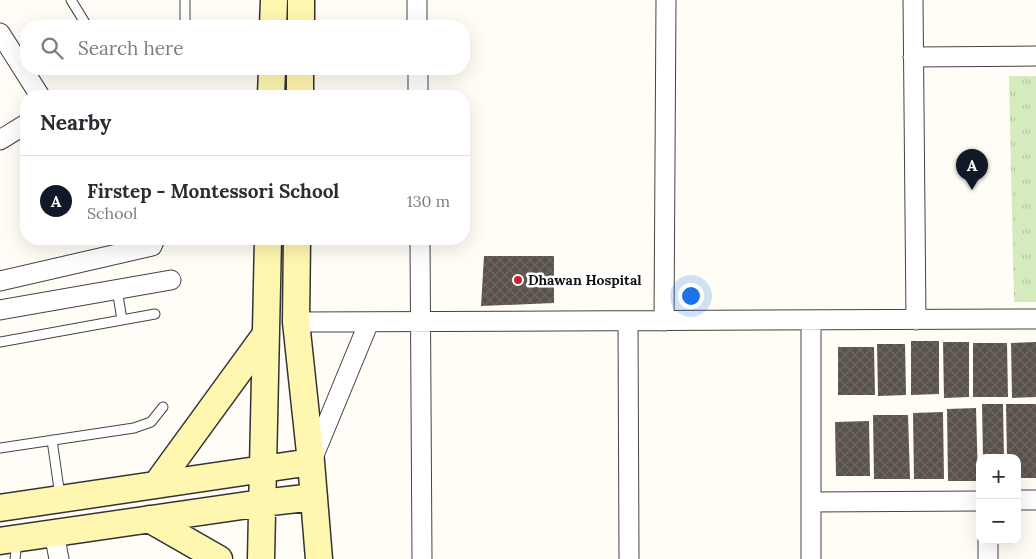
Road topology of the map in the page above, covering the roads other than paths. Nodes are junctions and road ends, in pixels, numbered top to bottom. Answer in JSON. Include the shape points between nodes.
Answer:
{"nodes":[{"id":1,"x":71,"y":0,"type":"edge"},
{"id":2,"x":185,"y":0,"type":"edge"},
{"id":3,"x":274,"y":0,"type":"edge"},
{"id":4,"x":301,"y":0,"type":"edge"},
{"id":5,"x":417,"y":0,"type":"edge"},
{"id":6,"x":666,"y":0,"type":"edge"},
{"id":7,"x":913,"y":0,"type":"edge"},
{"id":8,"x":83,"y":20,"type":"edge"},
{"id":9,"x":185,"y":20,"type":"edge"},
{"id":10,"x":273,"y":20,"type":"edge"},
{"id":11,"x":301,"y":20,"type":"edge"},
{"id":12,"x":417,"y":20,"type":"edge"},
{"id":13,"x":0,"y":32,"type":"edge"},
{"id":14,"x":1036,"y":56,"type":"edge"},
{"id":15,"x":913,"y":57,"type":"junction"},
{"id":16,"x":20,"y":64,"type":"edge"},
{"id":17,"x":27,"y":75,"type":"edge"},
{"id":18,"x":272,"y":75,"type":"edge"},
{"id":19,"x":300,"y":75,"type":"edge"},
{"id":20,"x":418,"y":75,"type":"edge"},
{"id":21,"x":36,"y":90,"type":"edge"},
{"id":22,"x":272,"y":90,"type":"edge"},
{"id":23,"x":300,"y":90,"type":"edge"},
{"id":24,"x":418,"y":90,"type":"edge"},
{"id":25,"x":20,"y":128,"type":"edge"},
{"id":26,"x":0,"y":140,"type":"edge"},
{"id":27,"x":152,"y":245,"type":"edge"},
{"id":28,"x":268,"y":245,"type":"edge"},
{"id":29,"x":297,"y":245,"type":"edge"},
{"id":30,"x":420,"y":245,"type":"edge"},
{"id":31,"x":171,"y":280,"type":"dead end"},
{"id":32,"x":0,"y":281,"type":"edge"},
{"id":33,"x":116,"y":290,"type":"junction"},
{"id":34,"x":0,"y":310,"type":"edge"},
{"id":35,"x":155,"y":314,"type":"dead end"},
{"id":36,"x":1036,"y":319,"type":"edge"},
{"id":37,"x":122,"y":320,"type":"junction"},
{"id":38,"x":811,"y":320,"type":"junction"},
{"id":39,"x":916,"y":320,"type":"junction"},
{"id":40,"x":628,"y":321,"type":"junction"},
{"id":41,"x":664,"y":321,"type":"junction"},
{"id":42,"x":296,"y":322,"type":"junction"},
{"id":43,"x":369,"y":322,"type":"junction"},
{"id":44,"x":421,"y":322,"type":"junction"},
{"id":45,"x":266,"y":334,"type":"junction"},
{"id":46,"x":0,"y":342,"type":"edge"},
{"id":47,"x":163,"y":408,"type":"dead end"},
{"id":48,"x":52,"y":440,"type":"junction"},
{"id":49,"x":0,"y":448,"type":"edge"},
{"id":50,"x":311,"y":462,"type":"junction"},
{"id":51,"x":263,"y":468,"type":"junction"},
{"id":52,"x":156,"y":485,"type":"junction"},
{"id":53,"x":314,"y":497,"type":"junction"},
{"id":54,"x":61,"y":499,"type":"junction"},
{"id":55,"x":1021,"y":500,"type":"edge"},
{"id":56,"x":1036,"y":500,"type":"edge"},
{"id":57,"x":976,"y":501,"type":"edge"},
{"id":58,"x":811,"y":502,"type":"junction"},
{"id":59,"x":262,"y":503,"type":"junction"},
{"id":60,"x":0,"y":508,"type":"edge"},
{"id":61,"x":149,"y":519,"type":"junction"},
{"id":62,"x":54,"y":533,"type":"junction"},
{"id":63,"x":988,"y":544,"type":"edge"},
{"id":64,"x":11,"y":546,"type":"edge"},
{"id":65,"x":59,"y":559,"type":"edge"},
{"id":66,"x":218,"y":559,"type":"edge"},
{"id":67,"x":261,"y":559,"type":"edge"},
{"id":68,"x":319,"y":559,"type":"edge"},
{"id":69,"x":422,"y":559,"type":"edge"},
{"id":70,"x":629,"y":559,"type":"edge"},
{"id":71,"x":811,"y":559,"type":"edge"},
{"id":72,"x":988,"y":559,"type":"edge"}],
"edges":[{"from":1,"to":8,"type":"lane"},
{"from":2,"to":9,"type":"lane"},
{"from":3,"to":10,"type":"street"},
{"from":4,"to":11,"type":"street"},
{"from":5,"to":12,"type":"street"},
{"from":6,"to":41,"type":"street"},
{"from":7,"to":15,"type":"street"},
{"from":13,"to":16,"type":"street"},
{"from":14,"to":15,"type":"street"},
{"from":15,"to":39,"type":"street"},
{"from":17,"to":21,"type":"street"},
{"from":18,"to":22,"type":"street"},
{"from":19,"to":23,"type":"street"},
{"from":20,"to":24,"type":"street"},
{"from":25,"to":26,"type":"street"},
{"from":27,"to":32,"type":"street"},
{"from":28,"to":45,"type":"street"},
{"from":29,"to":42,"type":"street"},
{"from":30,"to":44,"type":"street"},
{"from":31,"to":33,"type":"street"},
{"from":33,"to":34,"type":"street"},
{"from":33,"to":37,"type":"lane"},
{"from":35,"to":37,"type":"lane"},
{"from":36,"to":39,"type":"street"},
{"from":37,"to":46,"type":"lane"},
{"from":38,"to":39,"type":"street"},
{"from":38,"to":41,"type":"street"},
{"from":38,"to":58,"type":"street"},
{"from":40,"to":41,"type":"street"},
{"from":40,"to":44,"type":"street"},
{"from":40,"to":70,"type":"street"},
{"from":42,"to":43,"type":"street"},
{"from":42,"to":50,"type":"street"},
{"from":43,"to":44,"type":"street"},
{"from":43,"to":50,"type":"street"},
{"from":44,"to":69,"type":"street"},
{"from":45,"to":51,"type":"street"},
{"from":45,"to":52,"type":"street"},
{"from":47,"to":48,"type":"lane","via":[[152,422],[134,428]]},
{"from":48,"to":49,"type":"lane"},
{"from":48,"to":54,"type":"lane"},
{"from":50,"to":51,"type":"street"},
{"from":50,"to":53,"type":"street"},
{"from":51,"to":52,"type":"street"},
{"from":51,"to":59,"type":"street"},
{"from":52,"to":54,"type":"street"},
{"from":53,"to":59,"type":"street"},
{"from":53,"to":68,"type":"street"},
{"from":54,"to":60,"type":"street"},
{"from":55,"to":56,"type":"street"},
{"from":57,"to":58,"type":"street"},
{"from":58,"to":71,"type":"street"},
{"from":59,"to":61,"type":"street"},
{"from":59,"to":67,"type":"street"},
{"from":61,"to":62,"type":"street"},
{"from":61,"to":66,"type":"street"},
{"from":62,"to":64,"type":"street"},
{"from":62,"to":65,"type":"street"},
{"from":63,"to":72,"type":"street"}]}
